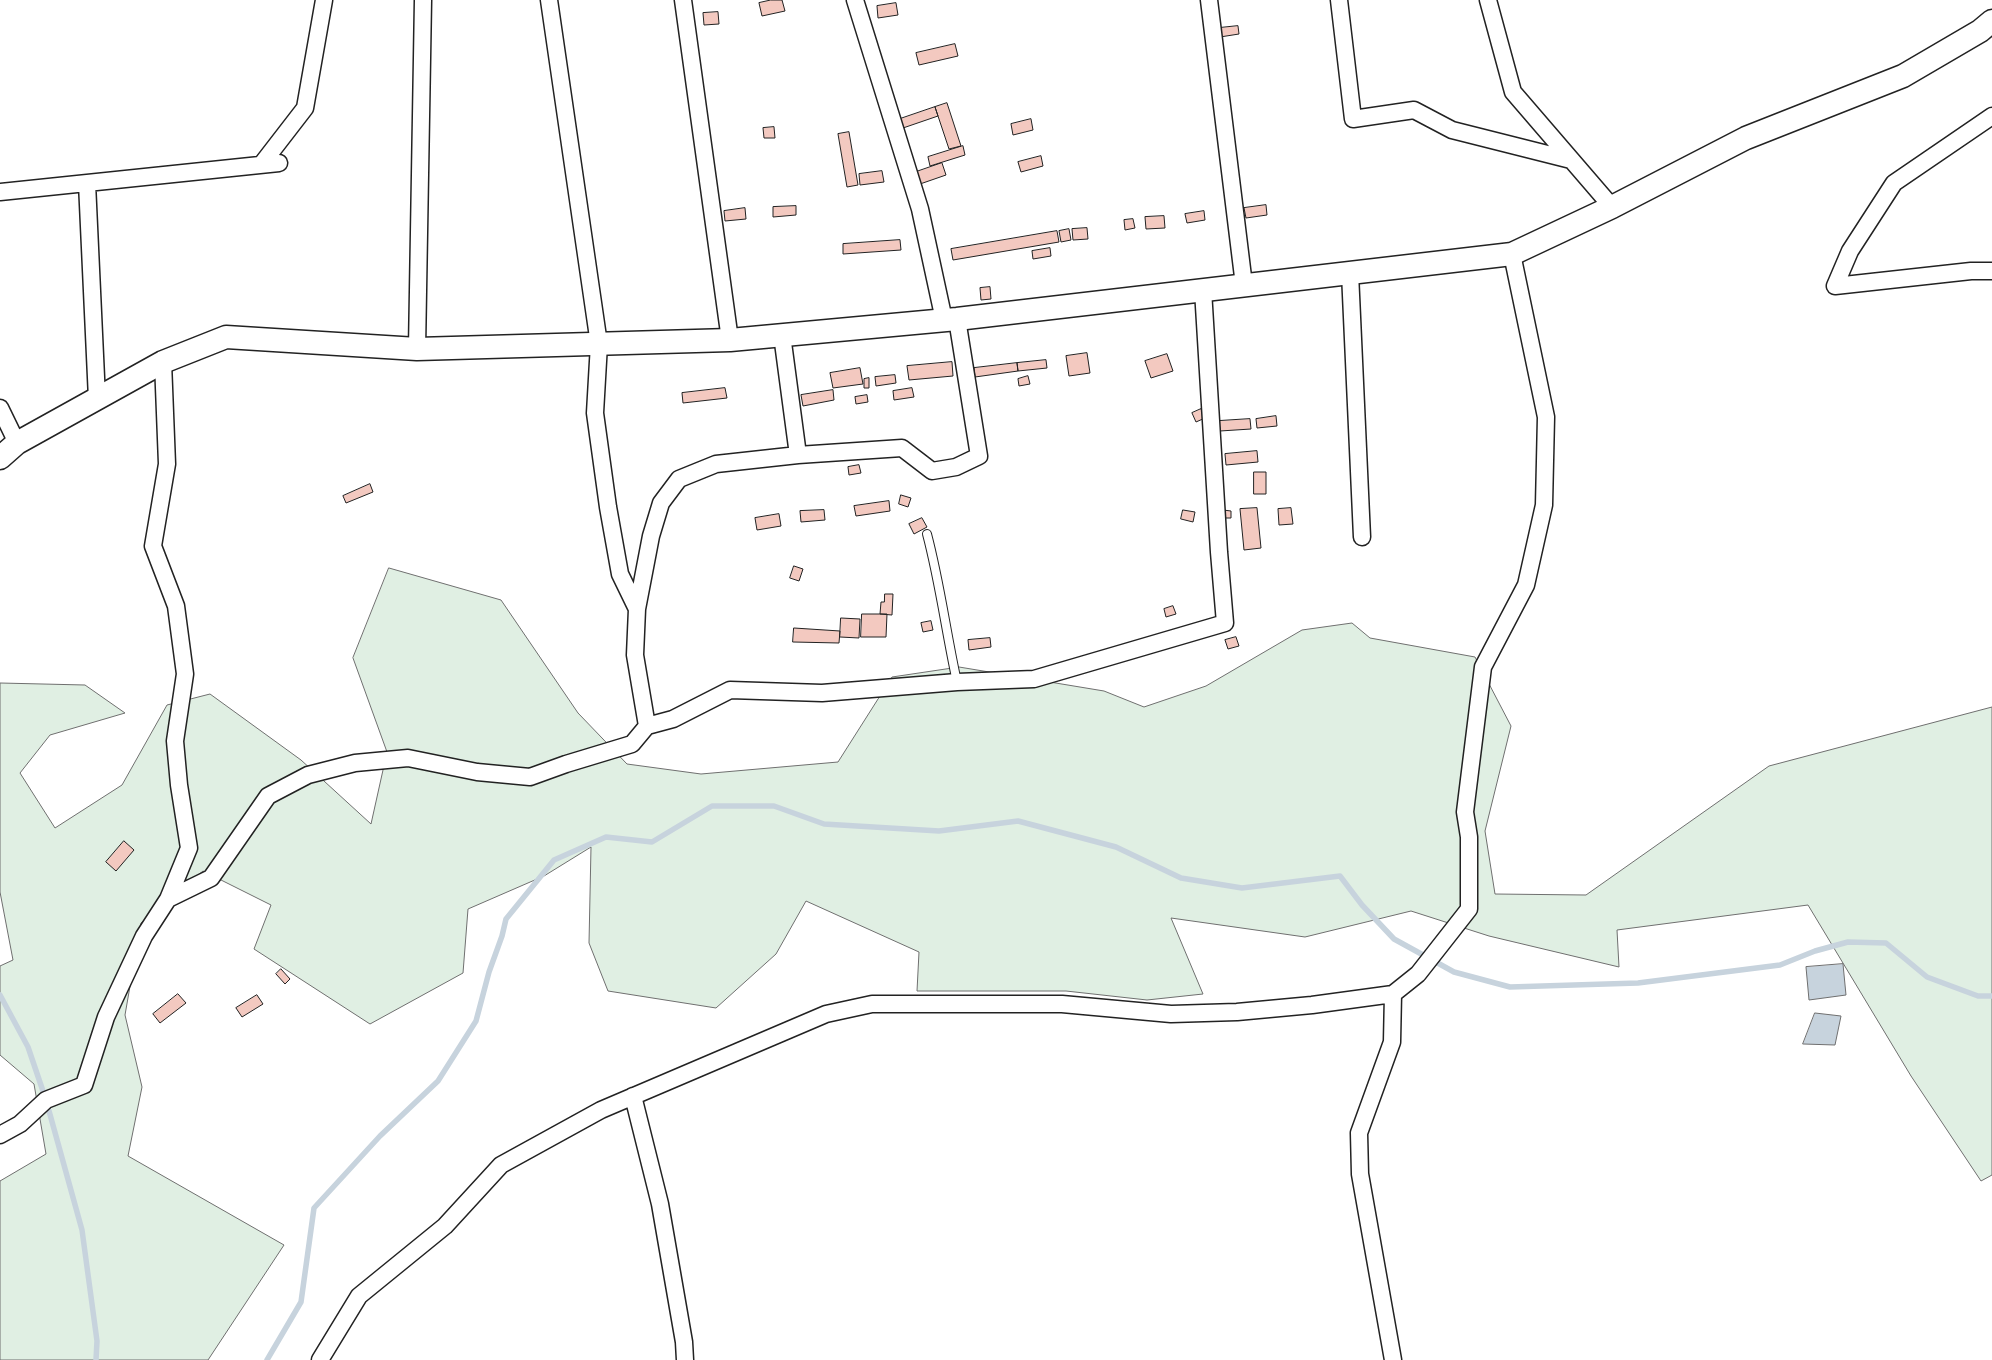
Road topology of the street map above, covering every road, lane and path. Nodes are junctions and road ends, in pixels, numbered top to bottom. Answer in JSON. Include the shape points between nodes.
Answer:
{"nodes":[{"id":1,"x":324,"y":0,"type":"edge"},
{"id":2,"x":423,"y":0,"type":"edge"},
{"id":3,"x":550,"y":0,"type":"edge"},
{"id":4,"x":683,"y":0,"type":"edge"},
{"id":5,"x":855,"y":0,"type":"edge"},
{"id":6,"x":1209,"y":0,"type":"edge"},
{"id":7,"x":1339,"y":0,"type":"edge"},
{"id":8,"x":1488,"y":0,"type":"edge"},
{"id":9,"x":1992,"y":21,"type":"edge"},
{"id":10,"x":1992,"y":116,"type":"edge"},
{"id":11,"x":1571,"y":160,"type":"junction"},
{"id":12,"x":278,"y":163,"type":"dead end"},
{"id":13,"x":261,"y":165,"type":"junction"},
{"id":14,"x":87,"y":183,"type":"junction"},
{"id":15,"x":0,"y":192,"type":"edge"},
{"id":16,"x":1612,"y":207,"type":"junction"},
{"id":17,"x":1512,"y":254,"type":"junction"},
{"id":18,"x":1992,"y":271,"type":"edge"},
{"id":19,"x":1350,"y":273,"type":"junction"},
{"id":20,"x":1244,"y":285,"type":"junction"},
{"id":21,"x":1203,"y":290,"type":"junction"},
{"id":22,"x":951,"y":320,"type":"junction"},
{"id":23,"x":782,"y":335,"type":"junction"},
{"id":24,"x":730,"y":340,"type":"junction"},
{"id":25,"x":599,"y":344,"type":"junction"},
{"id":26,"x":417,"y":349,"type":"junction"},
{"id":27,"x":163,"y":362,"type":"junction"},
{"id":28,"x":97,"y":398,"type":"junction"},
{"id":29,"x":0,"y":408,"type":"edge"},
{"id":30,"x":17,"y":443,"type":"junction"},
{"id":31,"x":798,"y":455,"type":"junction"},
{"id":32,"x":0,"y":458,"type":"edge"},
{"id":33,"x":927,"y":534,"type":"dead end"},
{"id":34,"x":1362,"y":537,"type":"dead end"},
{"id":35,"x":637,"y":608,"type":"junction"},
{"id":36,"x":957,"y":682,"type":"junction"},
{"id":37,"x":647,"y":726,"type":"junction"},
{"id":38,"x":168,"y":898,"type":"junction"},
{"id":39,"x":1393,"y":994,"type":"junction"},
{"id":40,"x":633,"y":1096,"type":"junction"},
{"id":41,"x":0,"y":1135,"type":"edge"},
{"id":42,"x":320,"y":1360,"type":"edge"},
{"id":43,"x":685,"y":1360,"type":"edge"},
{"id":44,"x":1393,"y":1360,"type":"edge"}],
"edges":[{"from":1,"to":13,"type":"street","via":[[305,108]]},
{"from":2,"to":26,"type":"street"},
{"from":3,"to":25,"type":"street"},
{"from":4,"to":24,"type":"street"},
{"from":5,"to":22,"type":"street"},
{"from":6,"to":20,"type":"street"},
{"from":7,"to":11,"type":"street","via":[[1353,119],[1414,110],[1452,130]]},
{"from":8,"to":11,"type":"street","via":[[1513,92]]},
{"from":9,"to":16,"type":"street","via":[[1904,76],[1746,138]]},
{"from":10,"to":18,"type":"street","via":[[1894,183],[1850,252],[1835,286]]},
{"from":11,"to":16,"type":"street"},
{"from":12,"to":13,"type":"street"},
{"from":13,"to":14,"type":"street"},
{"from":14,"to":15,"type":"street"},
{"from":14,"to":28,"type":"street"},
{"from":16,"to":17,"type":"street"},
{"from":17,"to":19,"type":"street"},
{"from":17,"to":39,"type":"street","via":[[1546,417],[1544,505],[1526,585],[1483,667],[1465,812],[1469,837],[1469,909],[1418,974]]},
{"from":19,"to":20,"type":"street"},
{"from":19,"to":34,"type":"street"},
{"from":20,"to":21,"type":"street"},
{"from":21,"to":22,"type":"street"},
{"from":21,"to":36,"type":"street","via":[[1225,623],[1034,679]]},
{"from":22,"to":23,"type":"street"},
{"from":22,"to":31,"type":"street","via":[[979,456],[956,467],[932,471],[902,448]]},
{"from":23,"to":24,"type":"street"},
{"from":23,"to":31,"type":"street"},
{"from":24,"to":25,"type":"street"},
{"from":25,"to":26,"type":"street"},
{"from":25,"to":35,"type":"street","via":[[596,413],[608,507],[620,574]]},
{"from":26,"to":27,"type":"street","via":[[226,337]]},
{"from":27,"to":28,"type":"street"},
{"from":27,"to":38,"type":"street","via":[[167,464],[153,546],[176,606],[183,664],[175,741],[188,848]]},
{"from":28,"to":30,"type":"street"},
{"from":29,"to":30,"type":"street"},
{"from":30,"to":32,"type":"street"},
{"from":31,"to":35,"type":"street","via":[[716,464],[678,479],[660,503]]},
{"from":33,"to":36,"type":"lane"},
{"from":35,"to":37,"type":"street","via":[[635,655]]},
{"from":36,"to":37,"type":"street","via":[[822,693],[730,690],[673,719]]},
{"from":37,"to":38,"type":"street","via":[[632,744],[530,777],[477,772],[408,758],[355,763],[308,774],[268,796],[211,878]]},
{"from":38,"to":41,"type":"street","via":[[144,936],[106,1016],[84,1085],[46,1100],[20,1124]]},
{"from":39,"to":40,"type":"street","via":[[1284,1008],[1171,1014],[1062,1004],[872,1004],[826,1014]]},
{"from":39,"to":44,"type":"street","via":[[1392,1042],[1359,1133],[1360,1174]]},
{"from":40,"to":42,"type":"street","via":[[501,1165],[445,1226],[360,1296]]},
{"from":40,"to":43,"type":"street","via":[[660,1204]]}]}
